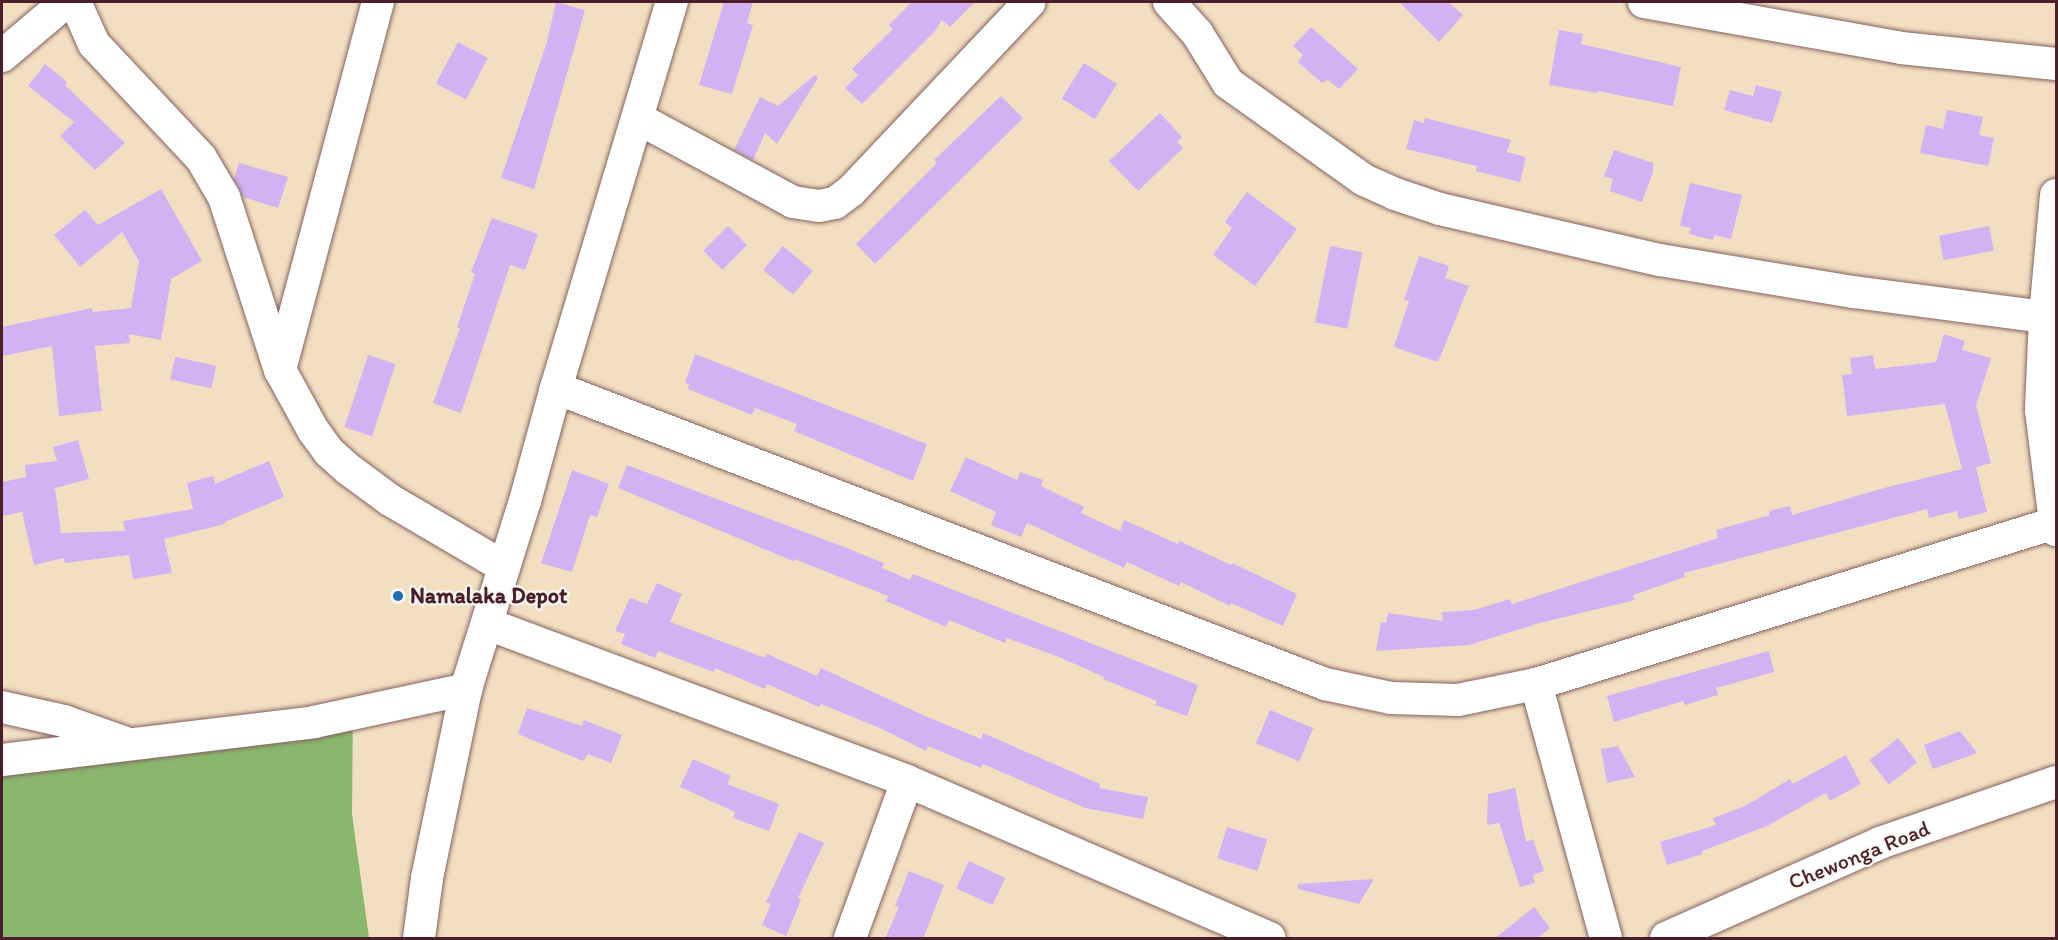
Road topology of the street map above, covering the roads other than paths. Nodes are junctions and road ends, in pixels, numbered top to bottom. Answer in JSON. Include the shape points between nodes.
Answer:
{"nodes":[{"id":1,"x":66,"y":2,"type":"edge"},
{"id":2,"x":75,"y":2,"type":"edge"},
{"id":3,"x":378,"y":2,"type":"edge"},
{"id":4,"x":672,"y":2,"type":"edge"},
{"id":5,"x":1030,"y":2,"type":"edge"},
{"id":6,"x":1169,"y":2,"type":"edge"},
{"id":7,"x":1644,"y":2,"type":"edge"},
{"id":8,"x":2,"y":56,"type":"edge"},
{"id":9,"x":2056,"y":64,"type":"edge"},
{"id":10,"x":639,"y":119,"type":"junction"},
{"id":11,"x":2056,"y":195,"type":"edge"},
{"id":12,"x":2045,"y":316,"type":"junction"},
{"id":13,"x":280,"y":370,"type":"junction"},
{"id":14,"x":556,"y":388,"type":"junction"},
{"id":15,"x":2049,"y":409,"type":"edge"},
{"id":16,"x":2056,"y":527,"type":"edge"},
{"id":17,"x":504,"y":567,"type":"junction"},
{"id":18,"x":488,"y":624,"type":"junction"},
{"id":19,"x":1536,"y":684,"type":"junction"},
{"id":20,"x":466,"y":689,"type":"junction"},
{"id":21,"x":2,"y":707,"type":"edge"},
{"id":22,"x":129,"y":745,"type":"junction"},
{"id":23,"x":2,"y":760,"type":"edge"},
{"id":24,"x":907,"y":781,"type":"junction"},
{"id":25,"x":2056,"y":782,"type":"edge"},
{"id":26,"x":1680,"y":935,"type":"edge"},
{"id":27,"x":419,"y":939,"type":"edge"},
{"id":28,"x":850,"y":939,"type":"edge"},
{"id":29,"x":1269,"y":939,"type":"edge"},
{"id":30,"x":1606,"y":939,"type":"edge"}],
"edges":[{"from":1,"to":8,"type":"street"},
{"from":2,"to":13,"type":"street","via":[[94,44],[201,158],[224,197]]},
{"from":3,"to":13,"type":"street"},
{"from":4,"to":10,"type":"street"},
{"from":5,"to":10,"type":"street","via":[[859,183],[835,203],[819,206],[793,202]]},
{"from":6,"to":12,"type":"street","via":[[1197,33],[1228,83],[1364,180],[1395,194],[1440,209],[1660,260],[1854,292]]},
{"from":7,"to":9,"type":"street","via":[[1901,48]]},
{"from":10,"to":14,"type":"street"},
{"from":11,"to":12,"type":"street"},
{"from":12,"to":15,"type":"street"},
{"from":13,"to":17,"type":"street","via":[[313,430],[348,469],[390,500]]},
{"from":14,"to":17,"type":"street"},
{"from":14,"to":19,"type":"street","via":[[1325,684],[1391,698],[1458,700]]},
{"from":15,"to":16,"type":"street"},
{"from":16,"to":19,"type":"street"},
{"from":17,"to":18,"type":"street"},
{"from":18,"to":20,"type":"street"},
{"from":18,"to":24,"type":"street"},
{"from":19,"to":30,"type":"street"},
{"from":20,"to":22,"type":"street","via":[[314,722]]},
{"from":20,"to":27,"type":"street","via":[[426,878]]},
{"from":21,"to":22,"type":"street","via":[[64,721]]},
{"from":22,"to":23,"type":"street"},
{"from":24,"to":28,"type":"street"},
{"from":24,"to":29,"type":"street"},
{"from":25,"to":26,"type":"street","name":"Chewonga Road","via":[[1880,843]]}]}
